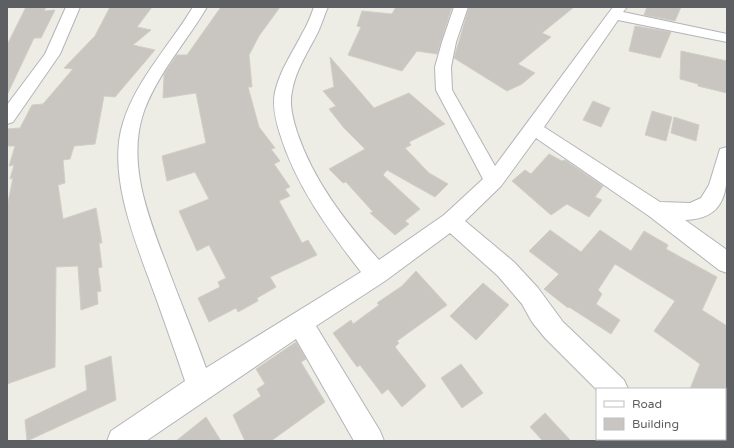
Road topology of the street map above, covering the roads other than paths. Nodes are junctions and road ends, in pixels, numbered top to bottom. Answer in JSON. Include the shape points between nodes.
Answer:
{"nodes":[{"id":1,"x":73,"y":7,"type":"edge"},
{"id":2,"x":200,"y":7,"type":"edge"},
{"id":3,"x":321,"y":7,"type":"edge"},
{"id":4,"x":462,"y":7,"type":"edge"},
{"id":5,"x":618,"y":11,"type":"edge"},
{"id":6,"x":727,"y":38,"type":"edge"},
{"id":7,"x":7,"y":118,"type":"edge"},
{"id":8,"x":535,"y":129,"type":"junction"},
{"id":9,"x":727,"y":154,"type":"edge"},
{"id":10,"x":494,"y":181,"type":"junction"},
{"id":11,"x":656,"y":210,"type":"junction"},
{"id":12,"x":451,"y":221,"type":"junction"},
{"id":13,"x":727,"y":263,"type":"edge"},
{"id":14,"x":377,"y":274,"type":"junction"},
{"id":15,"x":300,"y":322,"type":"junction"},
{"id":16,"x":200,"y":387,"type":"junction"},
{"id":17,"x":613,"y":388,"type":"edge"},
{"id":18,"x":121,"y":441,"type":"edge"},
{"id":19,"x":370,"y":441,"type":"edge"}],
"edges":[{"from":1,"to":7,"type":"street","via":[[52,54]]},
{"from":2,"to":16,"type":"street","via":[[147,88],[134,113],[127,141],[127,161],[142,224]]},
{"from":3,"to":14,"type":"street","via":[[310,34],[292,65],[281,104],[293,148],[303,172],[326,211]]},
{"from":4,"to":10,"type":"street","via":[[448,42],[443,67],[444,90]]},
{"from":5,"to":6,"type":"street"},
{"from":5,"to":8,"type":"street"},
{"from":8,"to":10,"type":"street"},
{"from":8,"to":11,"type":"street"},
{"from":9,"to":11,"type":"street","via":[[715,197],[704,208],[681,213]]},
{"from":10,"to":12,"type":"street"},
{"from":11,"to":13,"type":"street"},
{"from":12,"to":14,"type":"street"},
{"from":12,"to":17,"type":"street","via":[[510,273],[554,330]]},
{"from":14,"to":15,"type":"street"},
{"from":15,"to":16,"type":"street"},
{"from":15,"to":19,"type":"street"},
{"from":16,"to":18,"type":"street"}]}
